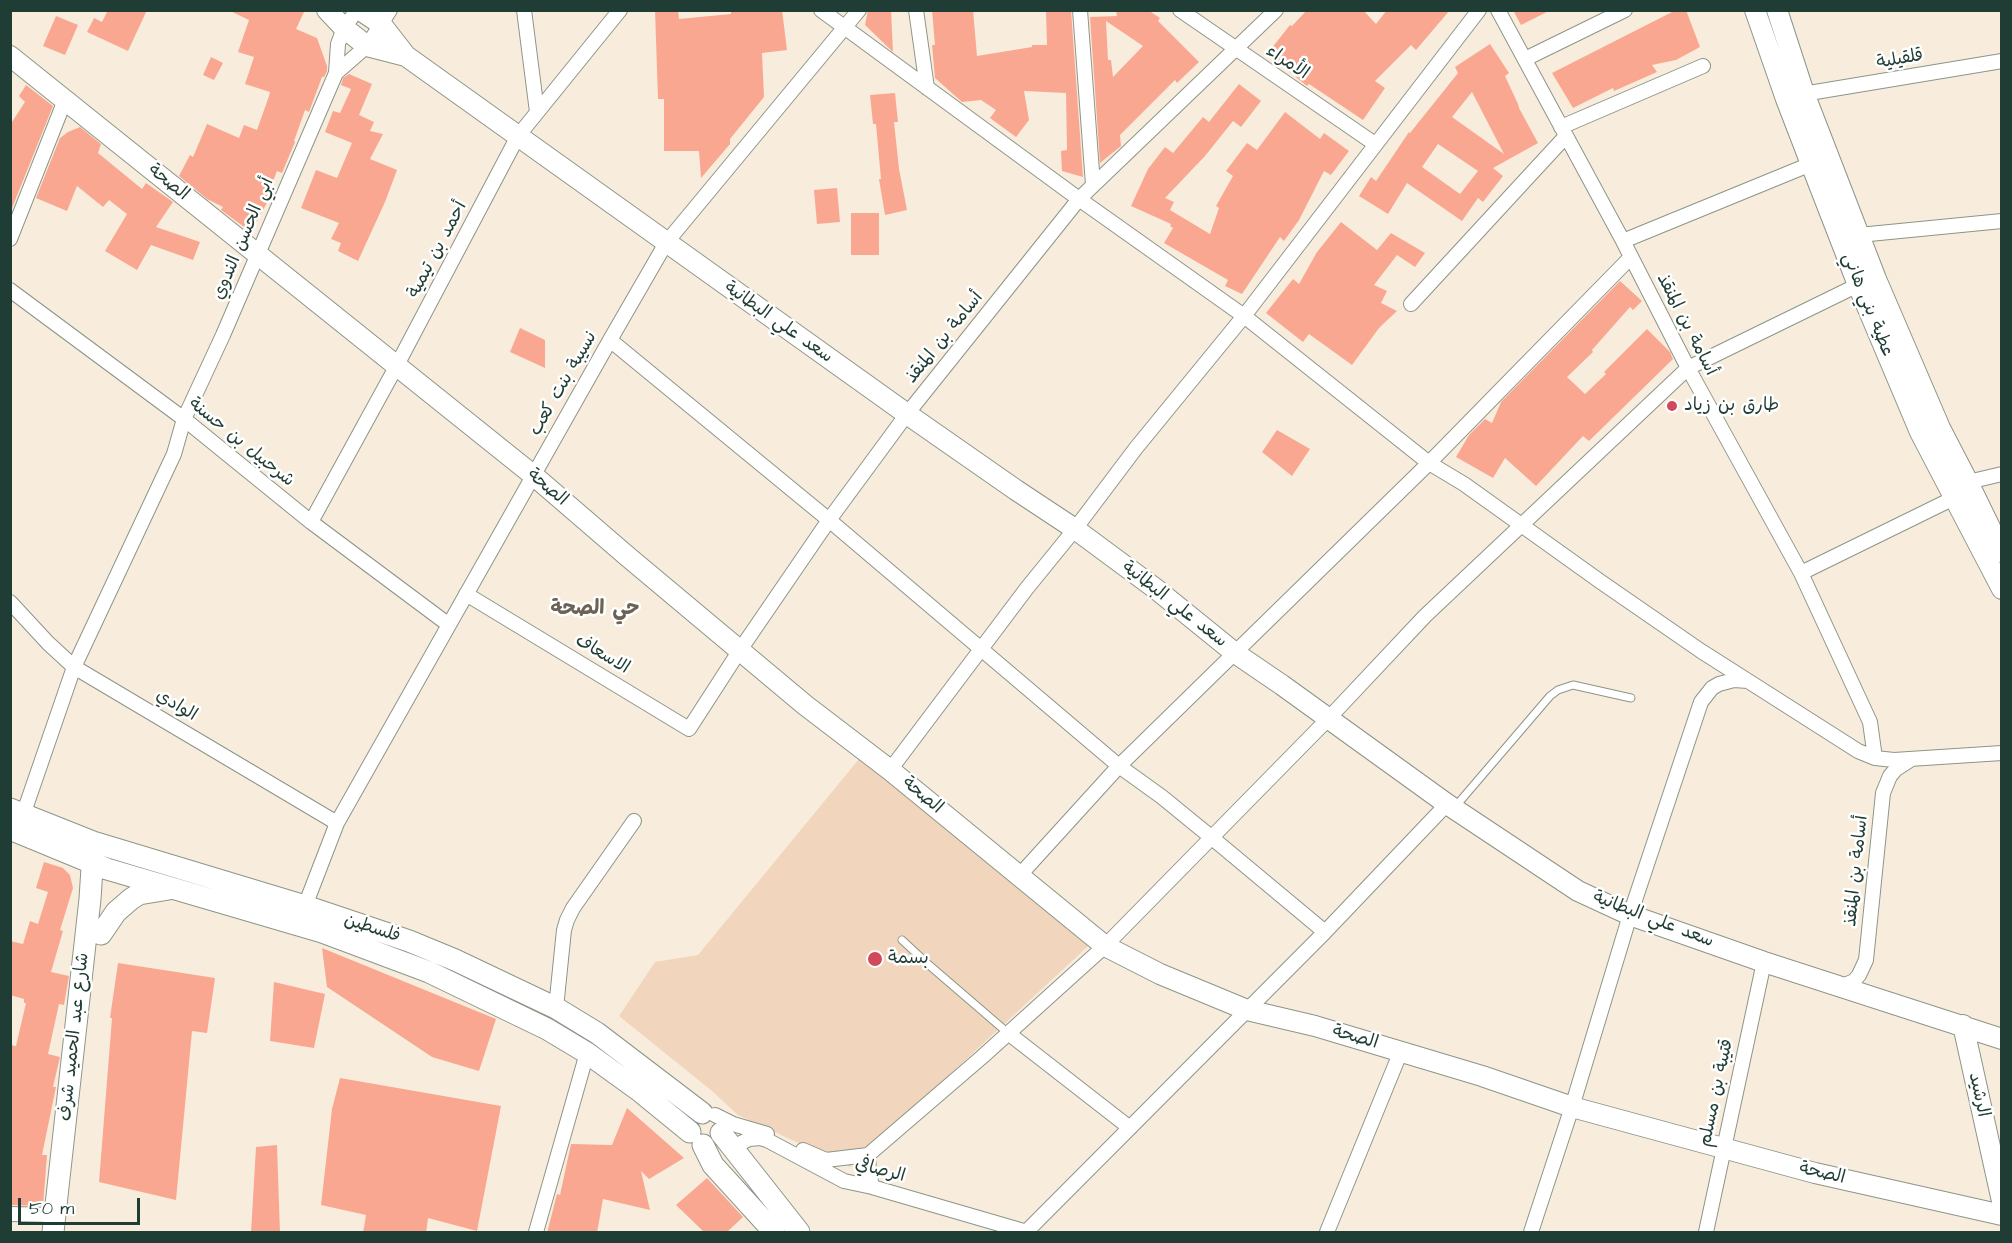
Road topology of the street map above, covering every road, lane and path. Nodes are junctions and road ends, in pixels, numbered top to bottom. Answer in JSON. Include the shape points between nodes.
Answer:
{"nodes":[{"id":1,"x":327,"y":10,"type":"edge"},
{"id":2,"x":358,"y":10,"type":"edge"},
{"id":3,"x":524,"y":10,"type":"edge"},
{"id":4,"x":620,"y":10,"type":"edge"},
{"id":5,"x":821,"y":10,"type":"edge"},
{"id":6,"x":859,"y":10,"type":"edge"},
{"id":7,"x":916,"y":10,"type":"edge"},
{"id":8,"x":1080,"y":10,"type":"edge"},
{"id":9,"x":1180,"y":10,"type":"edge"},
{"id":10,"x":1276,"y":10,"type":"edge"},
{"id":11,"x":1479,"y":10,"type":"edge"},
{"id":12,"x":1498,"y":10,"type":"edge"},
{"id":13,"x":1625,"y":10,"type":"edge"},
{"id":14,"x":1755,"y":10,"type":"edge"},
{"id":15,"x":1777,"y":10,"type":"edge"},
{"id":16,"x":385,"y":17,"type":"edge"},
{"id":17,"x":344,"y":28,"type":"junction"},
{"id":18,"x":846,"y":28,"type":"junction"},
{"id":19,"x":367,"y":46,"type":"junction"},
{"id":20,"x":1234,"y":49,"type":"junction"},
{"id":21,"x":10,"y":56,"type":"edge"},
{"id":22,"x":406,"y":56,"type":"junction"},
{"id":23,"x":1525,"y":59,"type":"junction"},
{"id":24,"x":2001,"y":61,"type":"edge"},
{"id":25,"x":1703,"y":66,"type":"dead end"},
{"id":26,"x":336,"y":73,"type":"junction"},
{"id":27,"x":927,"y":88,"type":"junction"},
{"id":28,"x":1795,"y":96,"type":"junction"},
{"id":29,"x":65,"y":99,"type":"junction"},
{"id":30,"x":537,"y":112,"type":"junction"},
{"id":31,"x":1564,"y":131,"type":"junction"},
{"id":32,"x":518,"y":136,"type":"junction"},
{"id":33,"x":1375,"y":144,"type":"junction"},
{"id":34,"x":1811,"y":164,"type":"junction"},
{"id":35,"x":1093,"y":185,"type":"junction"},
{"id":36,"x":1079,"y":200,"type":"junction"},
{"id":37,"x":2001,"y":221,"type":"edge"},
{"id":38,"x":1859,"y":235,"type":"junction"},
{"id":39,"x":10,"y":239,"type":"edge"},
{"id":40,"x":1623,"y":242,"type":"junction"},
{"id":41,"x":666,"y":243,"type":"junction"},
{"id":42,"x":257,"y":255,"type":"junction"},
{"id":43,"x":1631,"y":257,"type":"junction"},
{"id":44,"x":1858,"y":285,"type":"junction"},
{"id":45,"x":10,"y":290,"type":"edge"},
{"id":46,"x":1411,"y":304,"type":"dead end"},
{"id":47,"x":1244,"y":316,"type":"junction"},
{"id":48,"x":610,"y":340,"type":"junction"},
{"id":49,"x":396,"y":367,"type":"junction"},
{"id":50,"x":1688,"y":368,"type":"junction"},
{"id":51,"x":907,"y":414,"type":"junction"},
{"id":52,"x":184,"y":419,"type":"junction"},
{"id":53,"x":1429,"y":463,"type":"junction"},
{"id":54,"x":2001,"y":474,"type":"edge"},
{"id":55,"x":533,"y":475,"type":"junction"},
{"id":56,"x":1968,"y":482,"type":"junction"},
{"id":57,"x":1954,"y":498,"type":"junction"},
{"id":58,"x":829,"y":520,"type":"junction"},
{"id":59,"x":311,"y":522,"type":"junction"},
{"id":60,"x":1521,"y":524,"type":"junction"},
{"id":61,"x":1076,"y":529,"type":"junction"},
{"id":62,"x":2001,"y":552,"type":"edge"},
{"id":63,"x":1801,"y":573,"type":"junction"},
{"id":64,"x":2001,"y":589,"type":"edge"},
{"id":65,"x":466,"y":594,"type":"junction"},
{"id":66,"x":10,"y":602,"type":"edge"},
{"id":67,"x":449,"y":625,"type":"junction"},
{"id":68,"x":740,"y":650,"type":"junction"},
{"id":69,"x":980,"y":650,"type":"junction"},
{"id":70,"x":1235,"y":653,"type":"junction"},
{"id":71,"x":74,"y":667,"type":"junction"},
{"id":72,"x":1750,"y":682,"type":"junction"},
{"id":73,"x":1631,"y":698,"type":"dead end"},
{"id":74,"x":1328,"y":719,"type":"junction"},
{"id":75,"x":689,"y":729,"type":"joint"},
{"id":76,"x":2001,"y":753,"type":"edge"},
{"id":77,"x":1875,"y":758,"type":"junction"},
{"id":78,"x":1912,"y":759,"type":"junction"},
{"id":79,"x":1119,"y":766,"type":"junction"},
{"id":80,"x":890,"y":770,"type":"junction"},
{"id":81,"x":1450,"y":807,"type":"junction"},
{"id":82,"x":15,"y":818,"type":"edge"},
{"id":83,"x":634,"y":821,"type":"dead end"},
{"id":84,"x":336,"y":823,"type":"junction"},
{"id":85,"x":1211,"y":837,"type":"junction"},
{"id":86,"x":102,"y":844,"type":"junction"},
{"id":87,"x":49,"y":847,"type":"junction"},
{"id":88,"x":99,"y":867,"type":"junction"},
{"id":89,"x":1019,"y":876,"type":"junction"},
{"id":90,"x":174,"y":889,"type":"junction"},
{"id":91,"x":90,"y":898,"type":"junction"},
{"id":92,"x":305,"y":906,"type":"junction"},
{"id":93,"x":1630,"y":915,"type":"junction"},
{"id":94,"x":1325,"y":932,"type":"junction"},
{"id":95,"x":101,"y":934,"type":"junction"},
{"id":96,"x":902,"y":940,"type":"dead end"},
{"id":97,"x":1105,"y":946,"type":"junction"},
{"id":98,"x":1764,"y":962,"type":"junction"},
{"id":99,"x":1840,"y":987,"type":"junction"},
{"id":100,"x":556,"y":1008,"type":"junction"},
{"id":101,"x":1247,"y":1010,"type":"junction"},
{"id":102,"x":1963,"y":1025,"type":"junction"},
{"id":103,"x":1008,"y":1033,"type":"junction"},
{"id":104,"x":2001,"y":1039,"type":"edge"},
{"id":105,"x":1401,"y":1051,"type":"junction"},
{"id":106,"x":587,"y":1053,"type":"junction"},
{"id":107,"x":1572,"y":1107,"type":"junction"},
{"id":108,"x":713,"y":1121,"type":"junction"},
{"id":109,"x":1130,"y":1128,"type":"junction"},
{"id":110,"x":696,"y":1139,"type":"junction"},
{"id":111,"x":1723,"y":1148,"type":"junction"},
{"id":112,"x":734,"y":1152,"type":"junction"},
{"id":113,"x":868,"y":1155,"type":"junction"},
{"id":114,"x":872,"y":1187,"type":"junction"},
{"id":115,"x":2001,"y":1201,"type":"edge"},
{"id":116,"x":10,"y":1214,"type":"edge"},
{"id":117,"x":2001,"y":1215,"type":"edge"},
{"id":118,"x":57,"y":1227,"type":"edge"},
{"id":119,"x":1027,"y":1232,"type":"edge"},
{"id":120,"x":536,"y":1233,"type":"edge"},
{"id":121,"x":774,"y":1233,"type":"edge"},
{"id":122,"x":799,"y":1233,"type":"edge"},
{"id":123,"x":1327,"y":1233,"type":"edge"},
{"id":124,"x":1530,"y":1233,"type":"edge"},
{"id":125,"x":1706,"y":1233,"type":"edge"}],
"edges":[{"from":1,"to":17,"type":"main road","name":"سعد علي البطانية"},
{"from":2,"to":16,"type":"main road","name":"سعد علي البطانية"},
{"from":2,"to":17,"type":"street","name":"أبي الحسن الندوي"},
{"from":3,"to":30,"type":"street"},
{"from":4,"to":30,"type":"street","name":"أحمد بن تيمية"},
{"from":5,"to":18,"type":"street"},
{"from":6,"to":18,"type":"street","name":"نسيبة بنت كعب"},
{"from":7,"to":27,"type":"street"},
{"from":8,"to":35,"type":"street"},
{"from":9,"to":20,"type":"street","name":"الأمراء"},
{"from":10,"to":20,"type":"street","name":"أسامة بن المنقذ"},
{"from":11,"to":33,"type":"street"},
{"from":12,"to":23,"type":"street","name":"أسامة بن المنقذ"},
{"from":13,"to":23,"type":"street"},
{"from":14,"to":28,"type":"main road","name":"عطية بني هاني"},
{"from":15,"to":28,"type":"main road"},
{"from":16,"to":19,"type":"street","name":"أبي الحسن الندوي"},
{"from":16,"to":22,"type":"main road","name":"سعد علي البطانية"},
{"from":17,"to":19,"type":"main road","name":"سعد علي البطانية"},
{"from":17,"to":26,"type":"street","name":"أبي الحسن الندوي","via":[[338,44]]},
{"from":18,"to":27,"type":"street"},
{"from":18,"to":41,"type":"street","name":"نسيبة بنت كعب"},
{"from":19,"to":22,"type":"main road","name":"سعد علي البطانية"},
{"from":19,"to":26,"type":"street","name":"أبي الحسن الندوي"},
{"from":20,"to":33,"type":"street","name":"الأمراء"},
{"from":20,"to":35,"type":"street","name":"أسامة بن المنقذ"},
{"from":21,"to":29,"type":"main road","name":"الصحة"},
{"from":22,"to":32,"type":"main road","name":"سعد علي البطانية"},
{"from":23,"to":31,"type":"street","name":"أسامة بن المنقذ"},
{"from":24,"to":28,"type":"street","name":"قلقيلية"},
{"from":25,"to":31,"type":"street"},
{"from":26,"to":42,"type":"street","name":"أبي الحسن الندوي"},
{"from":27,"to":36,"type":"street"},
{"from":28,"to":34,"type":"main road","name":"عطية بني هاني"},
{"from":28,"to":38,"type":"main road"},
{"from":29,"to":39,"type":"street"},
{"from":29,"to":42,"type":"main road","name":"الصحة"},
{"from":30,"to":32,"type":"street","name":"أحمد بن تيمية"},
{"from":31,"to":40,"type":"street","name":"أسامة بن المنقذ"},
{"from":31,"to":46,"type":"street"},
{"from":32,"to":41,"type":"main road","name":"سعد علي البطانية"},
{"from":32,"to":49,"type":"street","name":"أحمد بن تيمية"},
{"from":33,"to":47,"type":"street"},
{"from":34,"to":40,"type":"street"},
{"from":34,"to":44,"type":"main road","name":"عطية بني هاني"},
{"from":35,"to":36,"type":"street","name":"أسامة بن المنقذ"},
{"from":36,"to":47,"type":"street"},
{"from":36,"to":51,"type":"street","name":"أسامة بن المنقذ"},
{"from":37,"to":38,"type":"street"},
{"from":38,"to":56,"type":"main road","via":[[1940,428]]},
{"from":40,"to":43,"type":"street","name":"أسامة بن المنقذ"},
{"from":41,"to":48,"type":"street","name":"نسيبة بنت كعب"},
{"from":41,"to":51,"type":"main road","name":"سعد علي البطانية"},
{"from":42,"to":49,"type":"main road","name":"الصحة"},
{"from":42,"to":52,"type":"street","name":"أبي الحسن الندوي"},
{"from":43,"to":50,"type":"street","name":"أسامة بن المنقذ"},
{"from":43,"to":53,"type":"street"},
{"from":44,"to":50,"type":"street"},
{"from":44,"to":57,"type":"main road","name":"عطية بني هاني","via":[[1920,432]]},
{"from":45,"to":52,"type":"street","name":"شرحبيل بن حسنة"},
{"from":47,"to":53,"type":"street"},
{"from":47,"to":61,"type":"street","via":[[1136,448]]},
{"from":48,"to":55,"type":"street","name":"نسيبة بنت كعب"},
{"from":48,"to":58,"type":"street"},
{"from":49,"to":55,"type":"main road","name":"الصحة"},
{"from":49,"to":59,"type":"street","name":"أحمد بن تيمية"},
{"from":50,"to":60,"type":"street"},
{"from":50,"to":63,"type":"street","name":"أسامة بن المنقذ"},
{"from":51,"to":58,"type":"street","name":"أسامة بن المنقذ"},
{"from":51,"to":61,"type":"main road","name":"سعد علي البطانية"},
{"from":52,"to":59,"type":"street","name":"شرحبيل بن حسنة"},
{"from":52,"to":71,"type":"street","name":"أبي الحسن الندوي","via":[[174,454]]},
{"from":53,"to":60,"type":"street"},
{"from":53,"to":70,"type":"street"},
{"from":54,"to":56,"type":"street"},
{"from":55,"to":65,"type":"street","name":"نسيبة بنت كعب"},
{"from":55,"to":68,"type":"main road","name":"الصحة"},
{"from":56,"to":62,"type":"main road"},
{"from":57,"to":63,"type":"street"},
{"from":57,"to":64,"type":"main road","name":"عطية بني هاني"},
{"from":58,"to":68,"type":"street","name":"أسامة بن المنقذ"},
{"from":58,"to":69,"type":"street"},
{"from":59,"to":67,"type":"street","name":"شرحبيل بن حسنة"},
{"from":60,"to":72,"type":"street"},
{"from":60,"to":74,"type":"street","via":[[1425,616]]},
{"from":61,"to":69,"type":"street"},
{"from":61,"to":70,"type":"main road","name":"سعد علي البطانية"},
{"from":63,"to":77,"type":"street","name":"أسامة بن المنقذ","via":[[1870,722]]},
{"from":65,"to":67,"type":"street","name":"نسيبة بنت كعب"},
{"from":65,"to":75,"type":"street","name":"الاسعاف"},
{"from":66,"to":71,"type":"street","name":"الوادي"},
{"from":67,"to":84,"type":"street","name":"نسيبة بنت كعب"},
{"from":68,"to":75,"type":"street","name":"أسامة بن المنقذ"},
{"from":68,"to":80,"type":"main road","name":"الصحة"},
{"from":69,"to":79,"type":"street"},
{"from":69,"to":80,"type":"street"},
{"from":70,"to":74,"type":"main road","name":"سعد علي البطانية"},
{"from":70,"to":79,"type":"street"},
{"from":71,"to":82,"type":"street","name":"أبي الحسن الندوي"},
{"from":71,"to":84,"type":"street","name":"الوادي"},
{"from":72,"to":77,"type":"street"},
{"from":72,"to":93,"type":"street","via":[[1734,680],[1719,684],[1701,702]]},
{"from":73,"to":81,"type":"lane","via":[[1574,685],[1558,690]]},
{"from":74,"to":81,"type":"main road","name":"سعد علي البطانية"},
{"from":74,"to":85,"type":"street"},
{"from":76,"to":78,"type":"street"},
{"from":77,"to":78,"type":"street"},
{"from":78,"to":99,"type":"street","name":"أسامة بن المنقذ","via":[[1896,769],[1883,794],[1866,960],[1854,981]]},
{"from":79,"to":85,"type":"street"},
{"from":79,"to":89,"type":"street"},
{"from":80,"to":89,"type":"main road","name":"الصحة"},
{"from":81,"to":93,"type":"main road","name":"سعد علي البطانية","via":[[1578,891]]},
{"from":81,"to":94,"type":"street"},
{"from":82,"to":86,"type":"main road","name":"فلسطين"},
{"from":82,"to":87,"type":"main road","name":"فلسطين"},
{"from":83,"to":100,"type":"street","via":[[567,920]]},
{"from":84,"to":92,"type":"street","name":"نسيبة بنت كعب"},
{"from":85,"to":94,"type":"street"},
{"from":85,"to":97,"type":"street"},
{"from":86,"to":88,"type":"main road","name":"شارع عبد الحميد شرف"},
{"from":86,"to":92,"type":"main road","name":"فلسطين"},
{"from":87,"to":88,"type":"main road","name":"فلسطين"},
{"from":87,"to":91,"type":"main road","via":[[75,867]]},
{"from":88,"to":90,"type":"main road","name":"فلسطين"},
{"from":88,"to":91,"type":"main road","name":"شارع عبد الحميد شرف"},
{"from":88,"to":95,"type":"main road","name":"شارع عبد الحميد شرف"},
{"from":89,"to":97,"type":"main road","name":"الصحة"},
{"from":90,"to":95,"type":"main road","via":[[139,894],[116,912]]},
{"from":90,"to":106,"type":"main road","name":"فلسطين","via":[[322,932],[429,972],[547,1029]]},
{"from":91,"to":118,"type":"main road","name":"شارع عبد الحميد شرف"},
{"from":92,"to":100,"type":"main road","name":"فلسطين","via":[[409,941]]},
{"from":93,"to":98,"type":"main road","name":"سعد علي البطانية"},
{"from":93,"to":107,"type":"street"},
{"from":94,"to":101,"type":"street"},
{"from":95,"to":118,"type":"main road","name":"شارع عبد الحميد شرف"},
{"from":96,"to":103,"type":"lane"},
{"from":97,"to":101,"type":"main road","name":"الصحة"},
{"from":97,"to":103,"type":"street"},
{"from":98,"to":99,"type":"main road","name":"سعد علي البطانية"},
{"from":98,"to":111,"type":"street","name":"قتيبة بن مسلم"},
{"from":99,"to":102,"type":"main road","name":"سعد علي البطانية"},
{"from":100,"to":108,"type":"main road","name":"فلسطين","via":[[597,1033]]},
{"from":101,"to":105,"type":"main road","name":"الصحة"},
{"from":101,"to":109,"type":"street"},
{"from":102,"to":104,"type":"main road","name":"سعد علي البطانية"},
{"from":102,"to":115,"type":"main road","name":"الرشيد"},
{"from":103,"to":109,"type":"street"},
{"from":103,"to":113,"type":"street"},
{"from":105,"to":107,"type":"main road","name":"الصحة"},
{"from":105,"to":123,"type":"street"},
{"from":106,"to":110,"type":"main road","name":"فلسطين"},
{"from":106,"to":120,"type":"street"},
{"from":107,"to":111,"type":"main road","name":"الصحة"},
{"from":107,"to":124,"type":"street"},
{"from":108,"to":110,"type":"main road","via":[[692,1120]]},
{"from":108,"to":110,"type":"main road","via":[[715,1143]]},
{"from":108,"to":112,"type":"main road","name":"فلسطين"},
{"from":108,"to":113,"type":"street","name":"الرصافي","via":[[768,1134],[826,1160]]},
{"from":109,"to":119,"type":"street"},
{"from":110,"to":121,"type":"main road","name":"فلسطين","via":[[713,1165]]},
{"from":111,"to":117,"type":"main road","name":"الصحة"},
{"from":111,"to":125,"type":"street","name":"قتيبة بن مسلم"},
{"from":112,"to":114,"type":"street","name":"الرصافي","via":[[748,1139],[760,1138],[844,1181]]},
{"from":112,"to":122,"type":"main road","name":"فلسطين"},
{"from":113,"to":114,"type":"street"},
{"from":114,"to":119,"type":"street","name":"الرصافي"},
{"from":116,"to":118,"type":"street"}]}
